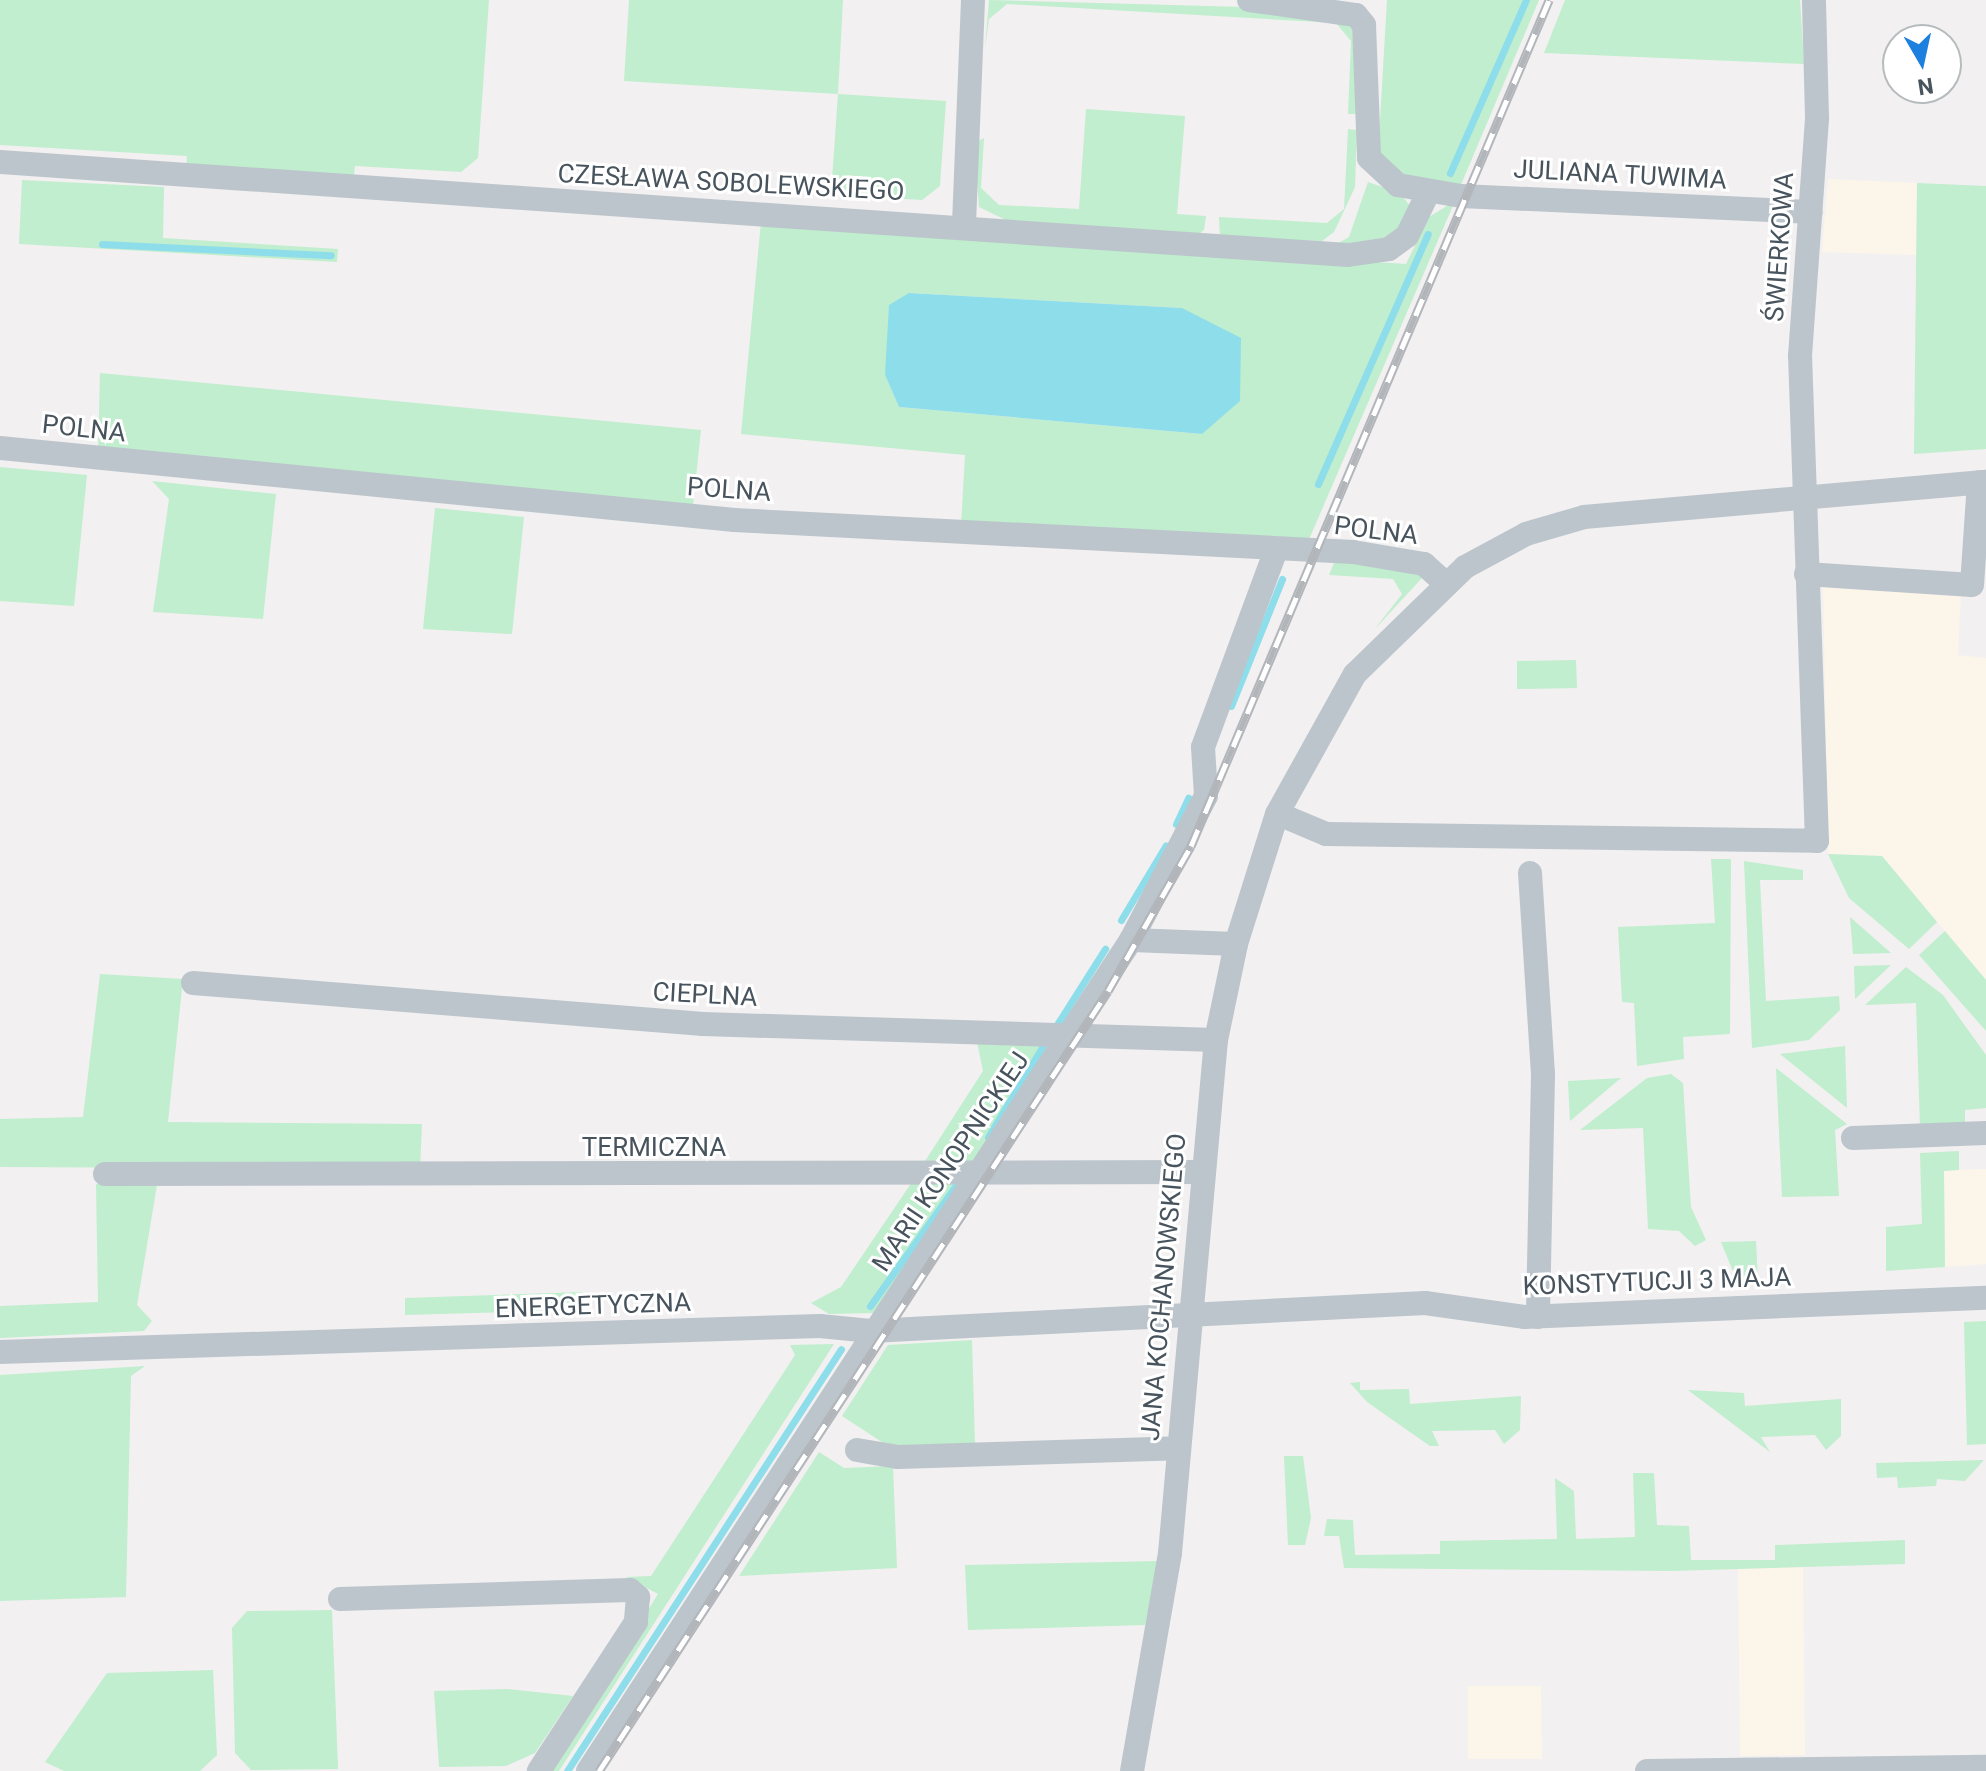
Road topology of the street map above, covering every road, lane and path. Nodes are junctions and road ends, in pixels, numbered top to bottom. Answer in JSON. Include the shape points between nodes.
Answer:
{"nodes":[{"id":1,"x":973,"y":0,"type":"edge"},
{"id":2,"x":1249,"y":0,"type":"edge"},
{"id":3,"x":1814,"y":0,"type":"edge"},
{"id":4,"x":0,"y":162,"type":"edge"},
{"id":5,"x":1428,"y":193,"type":"junction"},
{"id":6,"x":1811,"y":212,"type":"junction"},
{"id":7,"x":964,"y":224,"type":"junction"},
{"id":8,"x":0,"y":448,"type":"edge"},
{"id":9,"x":1982,"y":482,"type":"edge"},
{"id":10,"x":1801,"y":498,"type":"junction"},
{"id":11,"x":1276,"y":550,"type":"junction"},
{"id":12,"x":1806,"y":574,"type":"junction"},
{"id":13,"x":1446,"y":584,"type":"junction"},
{"id":14,"x":1283,"y":816,"type":"junction"},
{"id":15,"x":1530,"y":873,"type":"dead end"},
{"id":16,"x":1131,"y":940,"type":"junction"},
{"id":17,"x":1236,"y":944,"type":"junction"},
{"id":18,"x":193,"y":983,"type":"dead end"},
{"id":19,"x":1070,"y":1036,"type":"junction"},
{"id":20,"x":1216,"y":1040,"type":"junction"},
{"id":21,"x":1986,"y":1133,"type":"edge"},
{"id":22,"x":1853,"y":1138,"type":"dead end"},
{"id":23,"x":1203,"y":1172,"type":"junction"},
{"id":24,"x":980,"y":1173,"type":"junction"},
{"id":25,"x":105,"y":1174,"type":"dead end"},
{"id":26,"x":1986,"y":1298,"type":"edge"},
{"id":27,"x":1186,"y":1312,"type":"junction"},
{"id":28,"x":1538,"y":1317,"type":"junction"},
{"id":29,"x":871,"y":1331,"type":"junction"},
{"id":30,"x":0,"y":1352,"type":"edge"},
{"id":31,"x":1178,"y":1448,"type":"junction"},
{"id":32,"x":857,"y":1450,"type":"dead end"},
{"id":33,"x":340,"y":1599,"type":"dead end"},
{"id":34,"x":1986,"y":1767,"type":"edge"},
{"id":35,"x":539,"y":1771,"type":"edge"},
{"id":36,"x":588,"y":1771,"type":"edge"},
{"id":37,"x":1132,"y":1771,"type":"edge"},
{"id":38,"x":1647,"y":1771,"type":"edge"}],
"edges":[{"from":1,"to":7,"type":"street"},
{"from":2,"to":5,"type":"street","name":"JULIANA TUWIMA","via":[[1356,15],[1364,25],[1369,158],[1387,179]]},
{"from":3,"to":6,"type":"street","name":"ŚWIERKOWA"},
{"from":4,"to":7,"type":"street","name":"CZESŁAWA SOBOLEWSKIEGO"},
{"from":5,"to":6,"type":"street","name":"JULIANA TUWIMA"},
{"from":5,"to":7,"type":"street","name":"CZESŁAWA SOBOLEWSKIEGO","via":[[1407,236],[1376,253]]},
{"from":6,"to":10,"type":"street","name":"ŚWIERKOWA","via":[[1800,356]]},
{"from":8,"to":11,"type":"street","name":"POLNA","via":[[734,520]]},
{"from":9,"to":10,"type":"street"},
{"from":9,"to":12,"type":"street","via":[[1972,585]]},
{"from":10,"to":12,"type":"street","name":"ŚWIERKOWA"},
{"from":10,"to":13,"type":"street","via":[[1584,517],[1526,534]]},
{"from":11,"to":13,"type":"street","name":"POLNA","via":[[1404,558]]},
{"from":11,"to":16,"type":"street","name":"MARII KONOPNICKIEJ","via":[[1203,747],[1206,796]]},
{"from":12,"to":14,"type":"street","name":"ŚWIERKOWA","via":[[1817,841],[1326,834]]},
{"from":13,"to":14,"type":"street","via":[[1355,674]]},
{"from":14,"to":17,"type":"street","name":"JANA KOCHANOWSKIEGO"},
{"from":15,"to":28,"type":"street","via":[[1543,1075]]},
{"from":16,"to":17,"type":"street"},
{"from":16,"to":19,"type":"street","name":"MARII KONOPNICKIEJ"},
{"from":17,"to":20,"type":"street","name":"JANA KOCHANOWSKIEGO"},
{"from":18,"to":19,"type":"street","name":"CIEPLNA","via":[[629,1019]]},
{"from":19,"to":20,"type":"street","name":"CIEPLNA"},
{"from":19,"to":24,"type":"street","name":"MARII KONOPNICKIEJ"},
{"from":20,"to":23,"type":"street","name":"JANA KOCHANOWSKIEGO"},
{"from":21,"to":22,"type":"street"},
{"from":23,"to":24,"type":"street","name":"TERMICZNA"},
{"from":23,"to":27,"type":"street","name":"JANA KOCHANOWSKIEGO"},
{"from":24,"to":25,"type":"street","name":"TERMICZNA"},
{"from":24,"to":29,"type":"street","name":"MARII KONOPNICKIEJ"},
{"from":26,"to":28,"type":"street","name":"KONSTYTUCJI 3 MAJA"},
{"from":27,"to":28,"type":"street","name":"KONSTYTUCJI 3 MAJA","via":[[1425,1303]]},
{"from":27,"to":29,"type":"street","name":"ENERGETYCZNA"},
{"from":27,"to":31,"type":"street","name":"JANA KOCHANOWSKIEGO"},
{"from":29,"to":30,"type":"street","name":"ENERGETYCZNA","via":[[820,1326]]},
{"from":29,"to":36,"type":"street","name":"MARII KONOPNICKIEJ"},
{"from":31,"to":32,"type":"street","via":[[898,1457]]},
{"from":31,"to":37,"type":"street","name":"JANA KOCHANOWSKIEGO","via":[[1170,1553]]},
{"from":33,"to":35,"type":"street","via":[[630,1590],[638,1597],[636,1622]]},
{"from":34,"to":38,"type":"street"}]}
